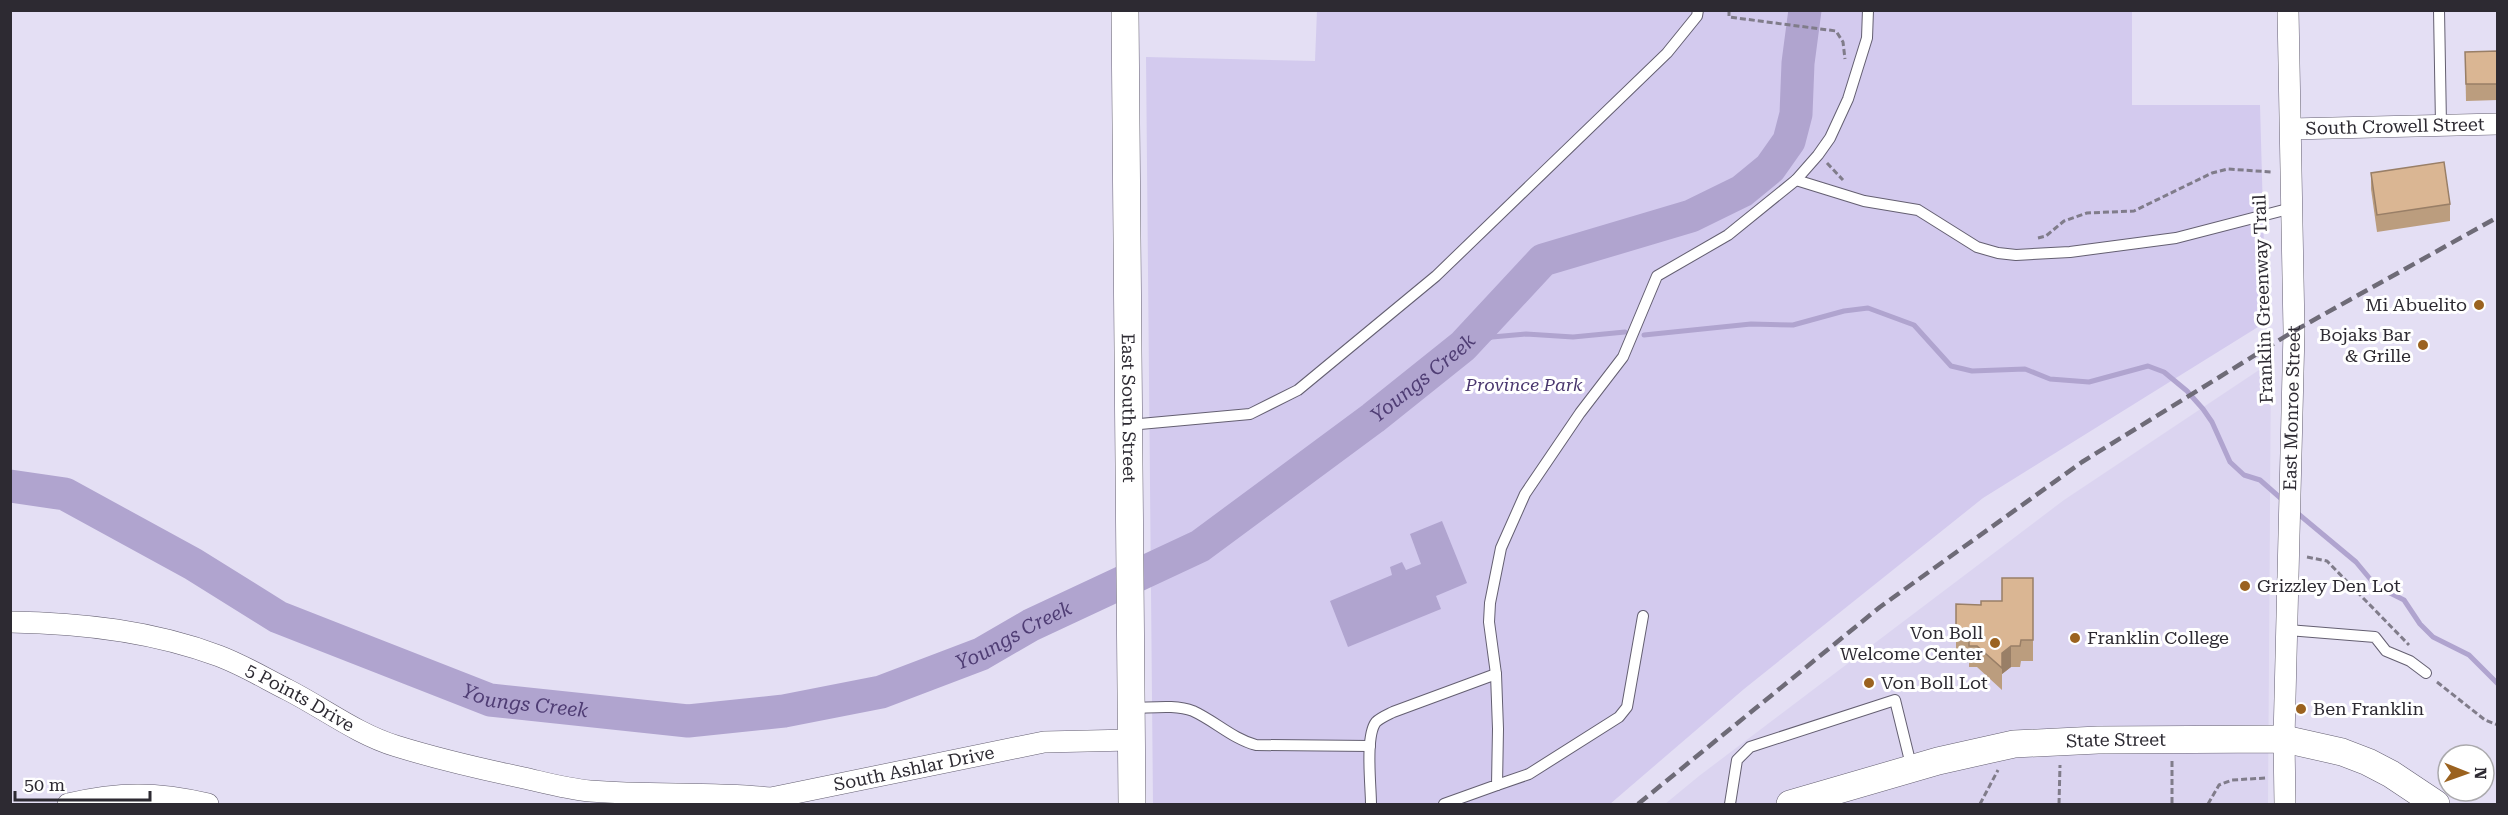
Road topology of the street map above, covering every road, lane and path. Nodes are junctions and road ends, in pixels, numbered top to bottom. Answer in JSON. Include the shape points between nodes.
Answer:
{"nodes":[{"id":1,"x":1125,"y":10,"type":"edge"},
{"id":2,"x":1686,"y":10,"type":"edge"},
{"id":3,"x":1729,"y":10,"type":"edge"},
{"id":4,"x":1869,"y":10,"type":"edge"},
{"id":5,"x":2288,"y":10,"type":"edge"},
{"id":6,"x":2439,"y":10,"type":"edge"},
{"id":7,"x":1698,"y":14,"type":"edge"},
{"id":8,"x":1846,"y":64,"type":"dead end"},
{"id":9,"x":2498,"y":124,"type":"edge"},
{"id":10,"x":2441,"y":125,"type":"junction"},
{"id":11,"x":2291,"y":129,"type":"junction"},
{"id":12,"x":1818,"y":155,"type":"junction"},
{"id":13,"x":1796,"y":180,"type":"junction"},
{"id":14,"x":1849,"y":186,"type":"dead end"},
{"id":15,"x":2283,"y":210,"type":"junction"},
{"id":16,"x":2035,"y":239,"type":"dead end"},
{"id":17,"x":1129,"y":425,"type":"junction"},
{"id":18,"x":1643,"y":615,"type":"dead end"},
{"id":19,"x":10,"y":622,"type":"edge"},
{"id":20,"x":2288,"y":630,"type":"junction"},
{"id":21,"x":2426,"y":673,"type":"dead end"},
{"id":22,"x":1496,"y":674,"type":"junction"},
{"id":23,"x":1130,"y":702,"type":"junction"},
{"id":24,"x":2284,"y":739,"type":"junction"},
{"id":25,"x":1131,"y":740,"type":"junction"},
{"id":26,"x":2060,"y":742,"type":"junction"},
{"id":27,"x":1370,"y":746,"type":"junction"},
{"id":28,"x":1912,"y":769,"type":"junction"},
{"id":29,"x":2271,"y":778,"type":"dead end"},
{"id":30,"x":1497,"y":785,"type":"junction"},
{"id":31,"x":589,"y":791,"type":"joint"},
{"id":32,"x":646,"y":799,"type":"edge"},
{"id":33,"x":777,"y":801,"type":"edge"},
{"id":34,"x":68,"y":804,"type":"edge"},
{"id":35,"x":208,"y":804,"type":"edge"},
{"id":36,"x":1132,"y":804,"type":"edge"},
{"id":37,"x":1371,"y":804,"type":"edge"},
{"id":38,"x":1444,"y":804,"type":"edge"},
{"id":39,"x":1730,"y":804,"type":"edge"},
{"id":40,"x":1790,"y":804,"type":"edge"},
{"id":41,"x":2059,"y":804,"type":"edge"},
{"id":42,"x":2208,"y":804,"type":"edge"},
{"id":43,"x":2285,"y":804,"type":"edge"},
{"id":44,"x":2436,"y":804,"type":"edge"}],
"edges":[{"from":1,"to":17,"type":"street","name":"East South Street"},
{"from":2,"to":7,"type":"lane"},
{"from":3,"to":8,"type":"path","via":[[1729,17],[1836,31],[1843,42]]},
{"from":4,"to":12,"type":"lane","via":[[1868,38],[1848,99]]},
{"from":5,"to":11,"type":"street","name":"East Monroe Street"},
{"from":6,"to":10,"type":"lane"},
{"from":7,"to":17,"type":"lane","via":[[1667,53],[1436,276],[1298,390],[1250,414]]},
{"from":9,"to":10,"type":"street","name":"South Crowell Street"},
{"from":10,"to":11,"type":"street","name":"South Crowell Street"},
{"from":11,"to":15,"type":"street","name":"East Monroe Street"},
{"from":12,"to":13,"type":"lane"},
{"from":12,"to":14,"type":"path"},
{"from":13,"to":15,"type":"lane","via":[[1864,201],[1918,210],[1977,247],[2016,255],[2176,238]]},
{"from":13,"to":22,"type":"lane","via":[[1728,235],[1657,276],[1623,357],[1525,494],[1501,548],[1489,622]]},
{"from":15,"to":16,"type":"path","name":"Franklin Greenway Trail","via":[[2272,171],[2228,169],[2134,210],[2087,213],[2064,221],[2046,236]]},
{"from":15,"to":20,"type":"street","name":"East Monroe Street","via":[[2294,331]]},
{"from":17,"to":23,"type":"street","name":"East South Street"},
{"from":18,"to":30,"type":"lane","via":[[1628,707],[1619,717],[1529,774]]},
{"from":19,"to":31,"type":"street","name":"5 Points Drive","via":[[65,623],[182,643],[222,657],[364,734],[396,746]]},
{"from":20,"to":21,"type":"lane","via":[[2375,637],[2386,651]]},
{"from":20,"to":24,"type":"street","name":"East Monroe Street"},
{"from":22,"to":27,"type":"lane","via":[[1377,720]]},
{"from":22,"to":30,"type":"lane"},
{"from":23,"to":25,"type":"street","name":"East South Street"},
{"from":23,"to":27,"type":"lane","via":[[1184,708],[1256,745]]},
{"from":24,"to":26,"type":"street","name":"State Street"},
{"from":24,"to":43,"type":"street","name":"East Monroe Street"},
{"from":24,"to":44,"type":"street","name":"State Street","via":[[2368,762]]},
{"from":25,"to":33,"type":"street","name":"South Ashlar Drive","via":[[1044,742]]},
{"from":25,"to":36,"type":"street","name":"East South Street"},
{"from":26,"to":28,"type":"street","name":"State Street","via":[[2014,744]]},
{"from":26,"to":41,"type":"path"},
{"from":27,"to":37,"type":"lane"},
{"from":28,"to":39,"type":"lane","via":[[1895,700],[1750,747],[1737,760]]},
{"from":28,"to":40,"type":"street","name":"State Street"},
{"from":29,"to":42,"type":"path","via":[[2232,780],[2219,785]]},
{"from":30,"to":38,"type":"lane"},
{"from":31,"to":32,"type":"street","name":"South Ashlar Drive"},
{"from":32,"to":33,"type":"street","name":"South Ashlar Drive","via":[[737,794]]},
{"from":34,"to":35,"type":"street","via":[[136,794],[174,796]]}]}
